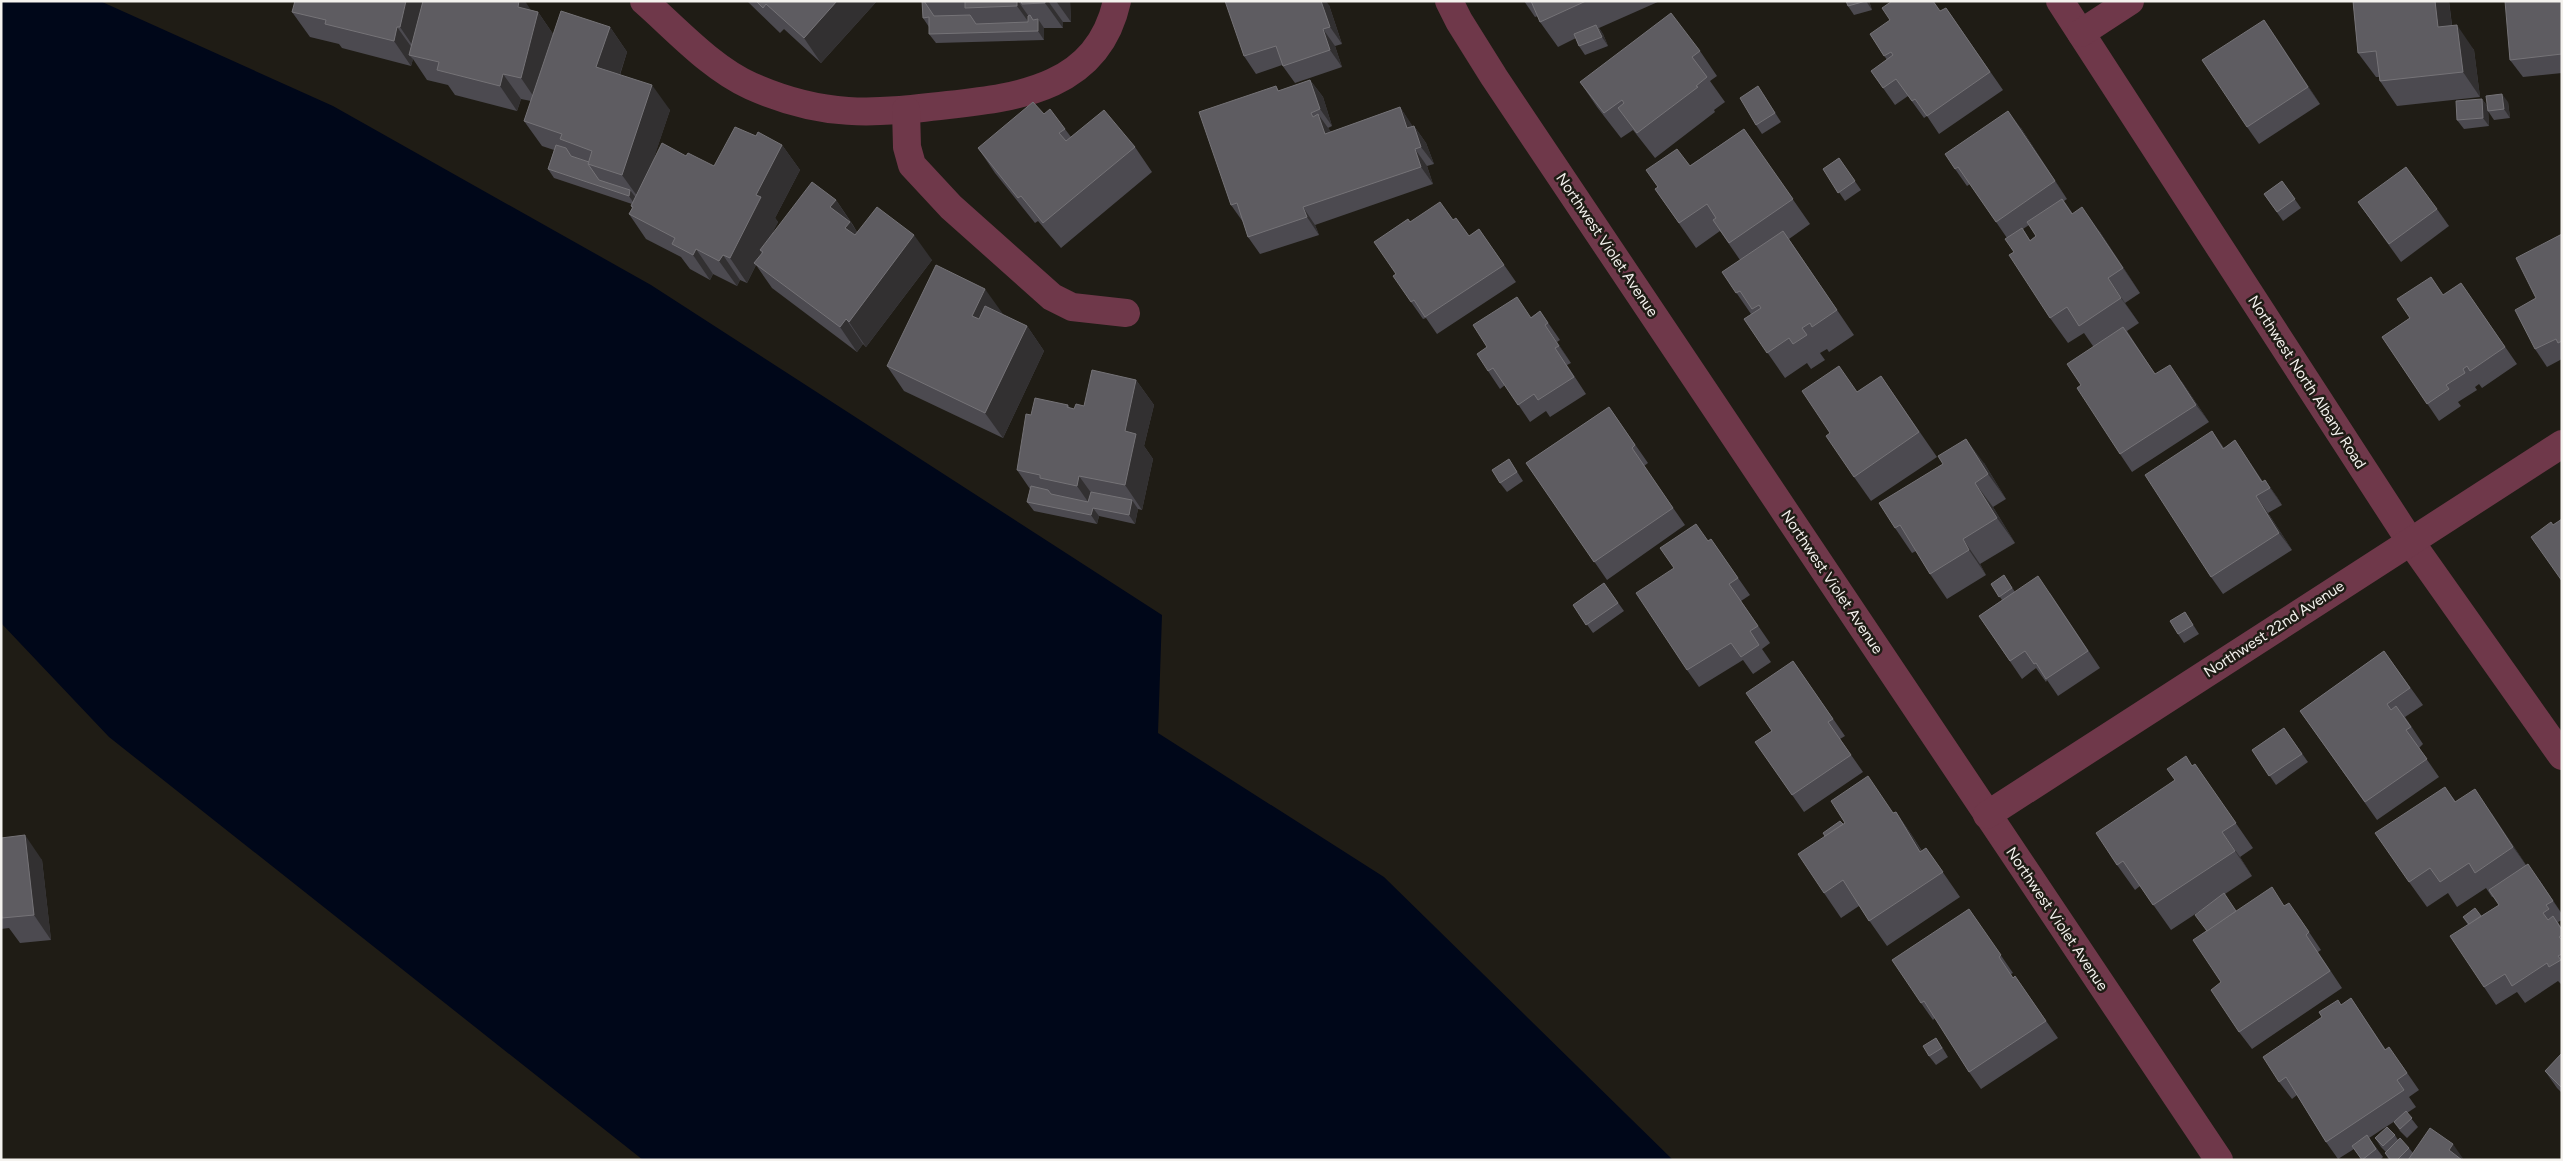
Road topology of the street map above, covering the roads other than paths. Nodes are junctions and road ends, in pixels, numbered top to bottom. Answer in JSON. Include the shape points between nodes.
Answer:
{"nodes":[{"id":1,"x":644,"y":1,"type":"edge"},
{"id":2,"x":1117,"y":1,"type":"edge"},
{"id":3,"x":1449,"y":1,"type":"edge"},
{"id":4,"x":2060,"y":1,"type":"edge"},
{"id":5,"x":2130,"y":1,"type":"edge"},
{"id":6,"x":2081,"y":33,"type":"junction"},
{"id":7,"x":906,"y":110,"type":"junction"},
{"id":8,"x":1126,"y":313,"type":"dead end"},
{"id":9,"x":2562,"y":444,"type":"edge"},
{"id":10,"x":2410,"y":541,"type":"junction"},
{"id":11,"x":2562,"y":756,"type":"edge"},
{"id":12,"x":1987,"y":815,"type":"junction"},
{"id":13,"x":2219,"y":1160,"type":"edge"}],
"edges":[{"from":1,"to":7,"type":"street","via":[[718,66],[750,85],[801,104],[843,112]]},
{"from":2,"to":7,"type":"street","via":[[1114,16],[1101,42],[1075,70],[1052,84],[1006,98]]},
{"from":3,"to":12,"type":"street","name":"Northwest Violet Avenue","via":[[1458,21],[1494,76]]},
{"from":4,"to":6,"type":"street","name":"Northwest North Albany Road"},
{"from":5,"to":6,"type":"street"},
{"from":6,"to":10,"type":"street","name":"Northwest North Albany Road"},
{"from":7,"to":8,"type":"street","via":[[907,147],[912,164],[951,207],[1052,297],[1072,308]]},
{"from":9,"to":10,"type":"street","name":"Northwest 22nd Avenue"},
{"from":10,"to":11,"type":"street","name":"Northwest North Albany Road"},
{"from":10,"to":12,"type":"street","name":"Northwest 22nd Avenue"},
{"from":12,"to":13,"type":"street","name":"Northwest Violet Avenue"}]}
